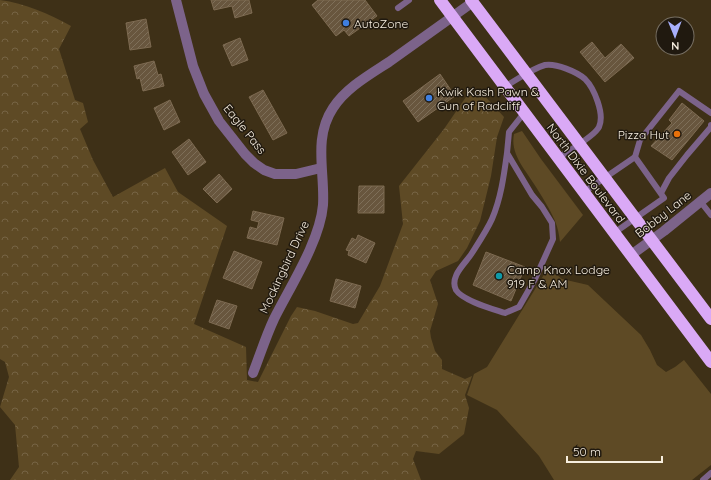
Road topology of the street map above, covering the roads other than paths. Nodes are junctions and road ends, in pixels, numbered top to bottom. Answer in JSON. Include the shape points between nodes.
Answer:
{"nodes":[{"id":1,"x":176,"y":0,"type":"edge"},
{"id":2,"x":409,"y":0,"type":"edge"},
{"id":3,"x":440,"y":0,"type":"edge"},
{"id":4,"x":472,"y":1,"type":"edge"},
{"id":5,"x":398,"y":8,"type":"dead end"},
{"id":6,"x":452,"y":17,"type":"junction"},
{"id":7,"x":527,"y":74,"type":"junction"},
{"id":8,"x":504,"y":87,"type":"junction"},
{"id":9,"x":711,"y":112,"type":"edge"},
{"id":10,"x":524,"y":113,"type":"junction"},
{"id":11,"x":711,"y":125,"type":"edge"},
{"id":12,"x":580,"y":144,"type":"junction"},
{"id":13,"x":507,"y":153,"type":"junction"},
{"id":14,"x":635,"y":157,"type":"junction"},
{"id":15,"x":558,"y":158,"type":"junction"},
{"id":16,"x":322,"y":168,"type":"junction"},
{"id":17,"x":604,"y":177,"type":"junction"},
{"id":18,"x":584,"y":192,"type":"junction"},
{"id":19,"x":661,"y":193,"type":"junction"},
{"id":20,"x":711,"y":193,"type":"edge"},
{"id":21,"x":700,"y":201,"type":"junction"},
{"id":22,"x":711,"y":214,"type":"edge"},
{"id":23,"x":635,"y":218,"type":"junction"},
{"id":24,"x":614,"y":233,"type":"junction"},
{"id":25,"x":651,"y":239,"type":"junction"},
{"id":26,"x":631,"y":255,"type":"junction"},
{"id":27,"x":711,"y":319,"type":"edge"},
{"id":28,"x":711,"y":362,"type":"edge"},
{"id":29,"x":253,"y":373,"type":"dead end"},
{"id":30,"x":711,"y":473,"type":"edge"},
{"id":31,"x":703,"y":480,"type":"edge"}],
"edges":[{"from":1,"to":16,"type":"street","name":"Eagle Pass","via":[[193,66],[204,94],[219,121],[245,154],[264,170],[275,174],[296,174]]},
{"from":2,"to":5,"type":"lane"},
{"from":3,"to":6,"type":"highway","name":"North Dixie Boulevard"},
{"from":4,"to":6,"type":"street","name":"Mockingbird Drive"},
{"from":4,"to":7,"type":"highway","name":"North Dixie Boulevard"},
{"from":6,"to":8,"type":"highway","name":"North Dixie Boulevard"},
{"from":6,"to":16,"type":"street","name":"Mockingbird Drive","via":[[340,98],[329,114],[322,133]]},
{"from":7,"to":8,"type":"lane"},
{"from":7,"to":12,"type":"highway","name":"North Dixie Boulevard"},
{"from":7,"to":12,"type":"lane","via":[[546,65],[566,68],[585,79],[597,97],[601,113],[600,127]]},
{"from":8,"to":10,"type":"highway","name":"North Dixie Boulevard"},
{"from":9,"to":14,"type":"lane","via":[[679,91],[640,140]]},
{"from":10,"to":13,"type":"lane","via":[[509,132]]},
{"from":10,"to":15,"type":"highway","name":"North Dixie Boulevard"},
{"from":11,"to":19,"type":"lane","via":[[669,178]]},
{"from":12,"to":15,"type":"lane"},
{"from":12,"to":17,"type":"highway","name":"North Dixie Boulevard"},
{"from":13,"to":13,"type":"lane","via":[[532,196],[552,223],[553,239],[536,279],[519,307],[505,314],[463,297],[456,290],[454,282],[456,273],[492,219],[502,188]]},
{"from":14,"to":17,"type":"lane"},
{"from":14,"to":19,"type":"lane"},
{"from":15,"to":18,"type":"highway","name":"North Dixie Boulevard"},
{"from":16,"to":29,"type":"street","name":"Mockingbird Drive","via":[[322,207],[315,235],[273,321]]},
{"from":17,"to":18,"type":"lane"},
{"from":17,"to":23,"type":"highway","name":"North Dixie Boulevard"},
{"from":18,"to":24,"type":"highway","name":"North Dixie Boulevard"},
{"from":19,"to":23,"type":"lane","via":[[664,198]]},
{"from":20,"to":21,"type":"street","name":"Bobby Lane"},
{"from":21,"to":22,"type":"lane"},
{"from":21,"to":25,"type":"street","name":"Bobby Lane"},
{"from":23,"to":24,"type":"lane"},
{"from":23,"to":25,"type":"highway","name":"North Dixie Boulevard"},
{"from":24,"to":26,"type":"highway","name":"North Dixie Boulevard"},
{"from":25,"to":26,"type":"street","name":"Bobby Lane"},
{"from":25,"to":27,"type":"highway","name":"North Dixie Boulevard"},
{"from":26,"to":28,"type":"highway","name":"North Dixie Boulevard"},
{"from":30,"to":31,"type":"lane"}]}
